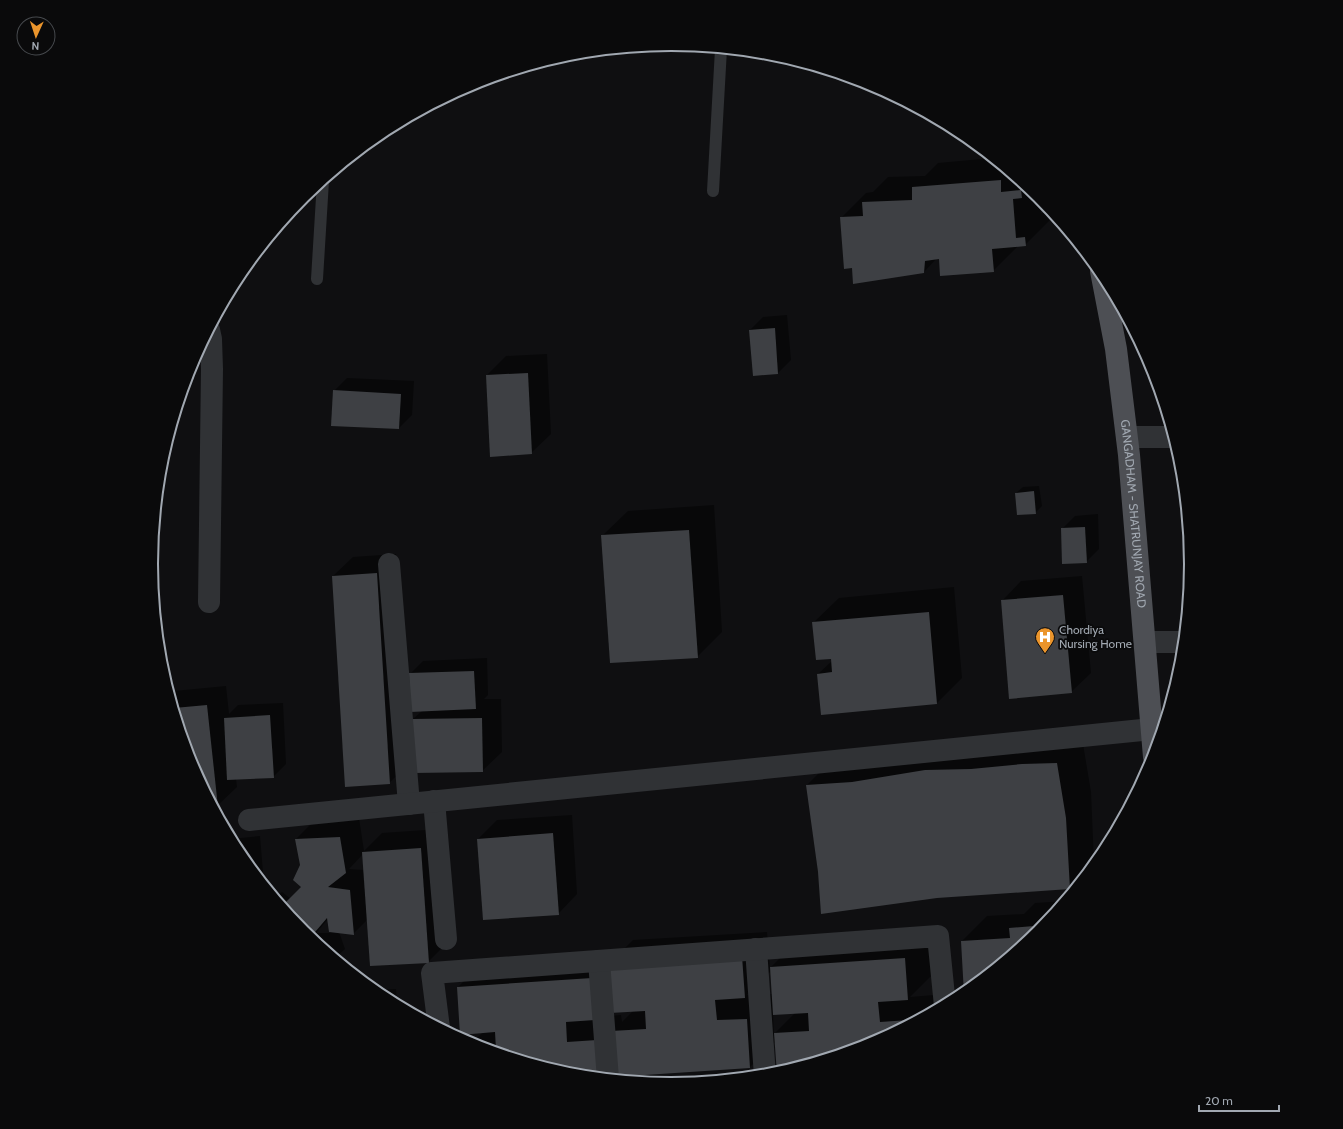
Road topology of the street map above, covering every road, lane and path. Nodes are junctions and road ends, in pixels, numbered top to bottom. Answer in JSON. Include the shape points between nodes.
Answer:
{"nodes":[{"id":1,"x":721,"y":53,"type":"edge"},
{"id":2,"x":323,"y":188,"type":"edge"},
{"id":3,"x":713,"y":191,"type":"dead end"},
{"id":4,"x":317,"y":279,"type":"dead end"},
{"id":5,"x":1105,"y":290,"type":"edge"},
{"id":6,"x":211,"y":337,"type":"edge"},
{"id":7,"x":1127,"y":437,"type":"junction"},
{"id":8,"x":1169,"y":437,"type":"edge"},
{"id":9,"x":388,"y":564,"type":"dead end"},
{"id":10,"x":209,"y":602,"type":"dead end"},
{"id":11,"x":1145,"y":642,"type":"junction"},
{"id":12,"x":1179,"y":642,"type":"edge"},
{"id":13,"x":1152,"y":729,"type":"junction"},
{"id":14,"x":1153,"y":743,"type":"edge"},
{"id":15,"x":434,"y":801,"type":"junction"},
{"id":16,"x":409,"y":804,"type":"junction"},
{"id":17,"x":249,"y":820,"type":"dead end"},
{"id":18,"x":446,"y":939,"type":"dead end"},
{"id":19,"x":756,"y":950,"type":"junction"},
{"id":20,"x":599,"y":961,"type":"junction"},
{"id":21,"x":944,"y":999,"type":"edge"},
{"id":22,"x":438,"y":1022,"type":"edge"},
{"id":23,"x":765,"y":1069,"type":"edge"},
{"id":24,"x":608,"y":1074,"type":"edge"}],
"edges":[{"from":1,"to":3,"type":"lane"},
{"from":2,"to":4,"type":"lane"},
{"from":5,"to":7,"type":"main road","name":"GANGADHAM - SHATRUNJAY ROAD","via":[[1116,349]]},
{"from":6,"to":10,"type":"street"},
{"from":7,"to":8,"type":"street"},
{"from":7,"to":11,"type":"main road","name":"GANGADHAM - SHATRUNJAY ROAD"},
{"from":9,"to":16,"type":"street"},
{"from":11,"to":12,"type":"street"},
{"from":11,"to":13,"type":"main road","name":"GANGADHAM - SHATRUNJAY ROAD"},
{"from":13,"to":14,"type":"main road","name":"GANGADHAM - SHATRUNJAY ROAD"},
{"from":13,"to":15,"type":"street"},
{"from":15,"to":16,"type":"street"},
{"from":15,"to":18,"type":"street"},
{"from":16,"to":17,"type":"street"},
{"from":19,"to":20,"type":"street"},
{"from":19,"to":21,"type":"street","via":[[938,936]]},
{"from":19,"to":23,"type":"street"},
{"from":20,"to":22,"type":"street","via":[[432,973]]},
{"from":20,"to":24,"type":"street"}]}
